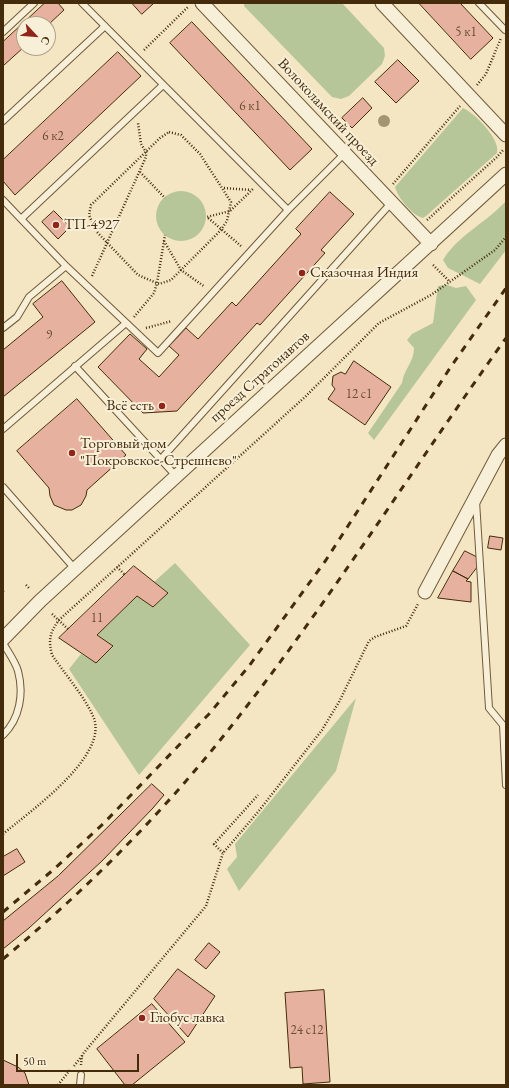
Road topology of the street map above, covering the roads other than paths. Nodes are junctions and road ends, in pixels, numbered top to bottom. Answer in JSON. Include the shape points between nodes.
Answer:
{"nodes":[{"id":1,"x":34,"y":3,"type":"edge"},
{"id":2,"x":82,"y":3,"type":"edge"},
{"id":3,"x":382,"y":3,"type":"edge"},
{"id":4,"x":479,"y":3,"type":"edge"},
{"id":5,"x":197,"y":4,"type":"edge"},
{"id":6,"x":105,"y":26,"type":"junction"},
{"id":7,"x":505,"y":30,"type":"road end"},
{"id":8,"x":3,"y":32,"type":"edge"},
{"id":9,"x":163,"y":85,"type":"junction"},
{"id":10,"x":3,"y":121,"type":"edge"},
{"id":11,"x":506,"y":135,"type":"edge"},
{"id":12,"x":345,"y":153,"type":"junction"},
{"id":13,"x":506,"y":174,"type":"edge"},
{"id":14,"x":388,"y":198,"type":"junction"},
{"id":15,"x":3,"y":200,"type":"edge"},
{"id":16,"x":288,"y":210,"type":"junction"},
{"id":17,"x":21,"y":219,"type":"junction"},
{"id":18,"x":431,"y":244,"type":"junction"},
{"id":19,"x":66,"y":266,"type":"junction"},
{"id":20,"x":127,"y":324,"type":"junction"},
{"id":21,"x":3,"y":328,"type":"edge"},
{"id":22,"x":76,"y":366,"type":"junction"},
{"id":23,"x":3,"y":429,"type":"edge"},
{"id":24,"x":506,"y":445,"type":"edge"},
{"id":25,"x":161,"y":459,"type":"junction"},
{"id":26,"x":176,"y":476,"type":"junction"},
{"id":27,"x":3,"y":487,"type":"edge"},
{"id":28,"x":476,"y":496,"type":"junction"},
{"id":29,"x":75,"y":569,"type":"junction"},
{"id":30,"x":424,"y":592,"type":"road end"},
{"id":31,"x":3,"y":639,"type":"edge"},
{"id":32,"x":3,"y":643,"type":"edge"},
{"id":33,"x":3,"y":735,"type":"edge"},
{"id":34,"x":506,"y":785,"type":"edge"},
{"id":35,"x":81,"y":1075,"type":"road end"},
{"id":36,"x":80,"y":1085,"type":"edge"}],
"edges":[{"from":1,"to":8,"type":"lane"},
{"from":2,"to":6,"type":"lane"},
{"from":3,"to":11,"type":"street"},
{"from":4,"to":7,"type":"lane"},
{"from":5,"to":12,"type":"street","name":"Волоколамский проезд"},
{"from":6,"to":9,"type":"lane"},
{"from":6,"to":10,"type":"lane"},
{"from":9,"to":16,"type":"lane"},
{"from":9,"to":17,"type":"lane"},
{"from":12,"to":14,"type":"street","name":"Волоколамский проезд"},
{"from":12,"to":16,"type":"lane"},
{"from":13,"to":18,"type":"street","name":"проезд Стратонавтов"},
{"from":14,"to":18,"type":"street","name":"Волоколамский проезд"},
{"from":14,"to":25,"type":"lane"},
{"from":15,"to":17,"type":"lane"},
{"from":16,"to":20,"type":"lane","via":[[158,353]]},
{"from":17,"to":19,"type":"lane"},
{"from":18,"to":26,"type":"street","name":"проезд Стратонавтов"},
{"from":19,"to":20,"type":"lane"},
{"from":19,"to":21,"type":"lane","via":[[29,297],[16,317]]},
{"from":20,"to":22,"type":"lane"},
{"from":22,"to":23,"type":"lane"},
{"from":22,"to":25,"type":"lane"},
{"from":24,"to":28,"type":"street"},
{"from":25,"to":26,"type":"lane"},
{"from":26,"to":29,"type":"street","name":"проезд Стратонавтов"},
{"from":27,"to":29,"type":"lane"},
{"from":28,"to":30,"type":"street"},
{"from":28,"to":34,"type":"lane","via":[[489,708],[503,725]]},
{"from":29,"to":31,"type":"street","name":"проезд Стратонавтов"},
{"from":32,"to":33,"type":"lane","via":[[18,670],[21,696],[17,715]]},
{"from":35,"to":36,"type":"lane"}]}
